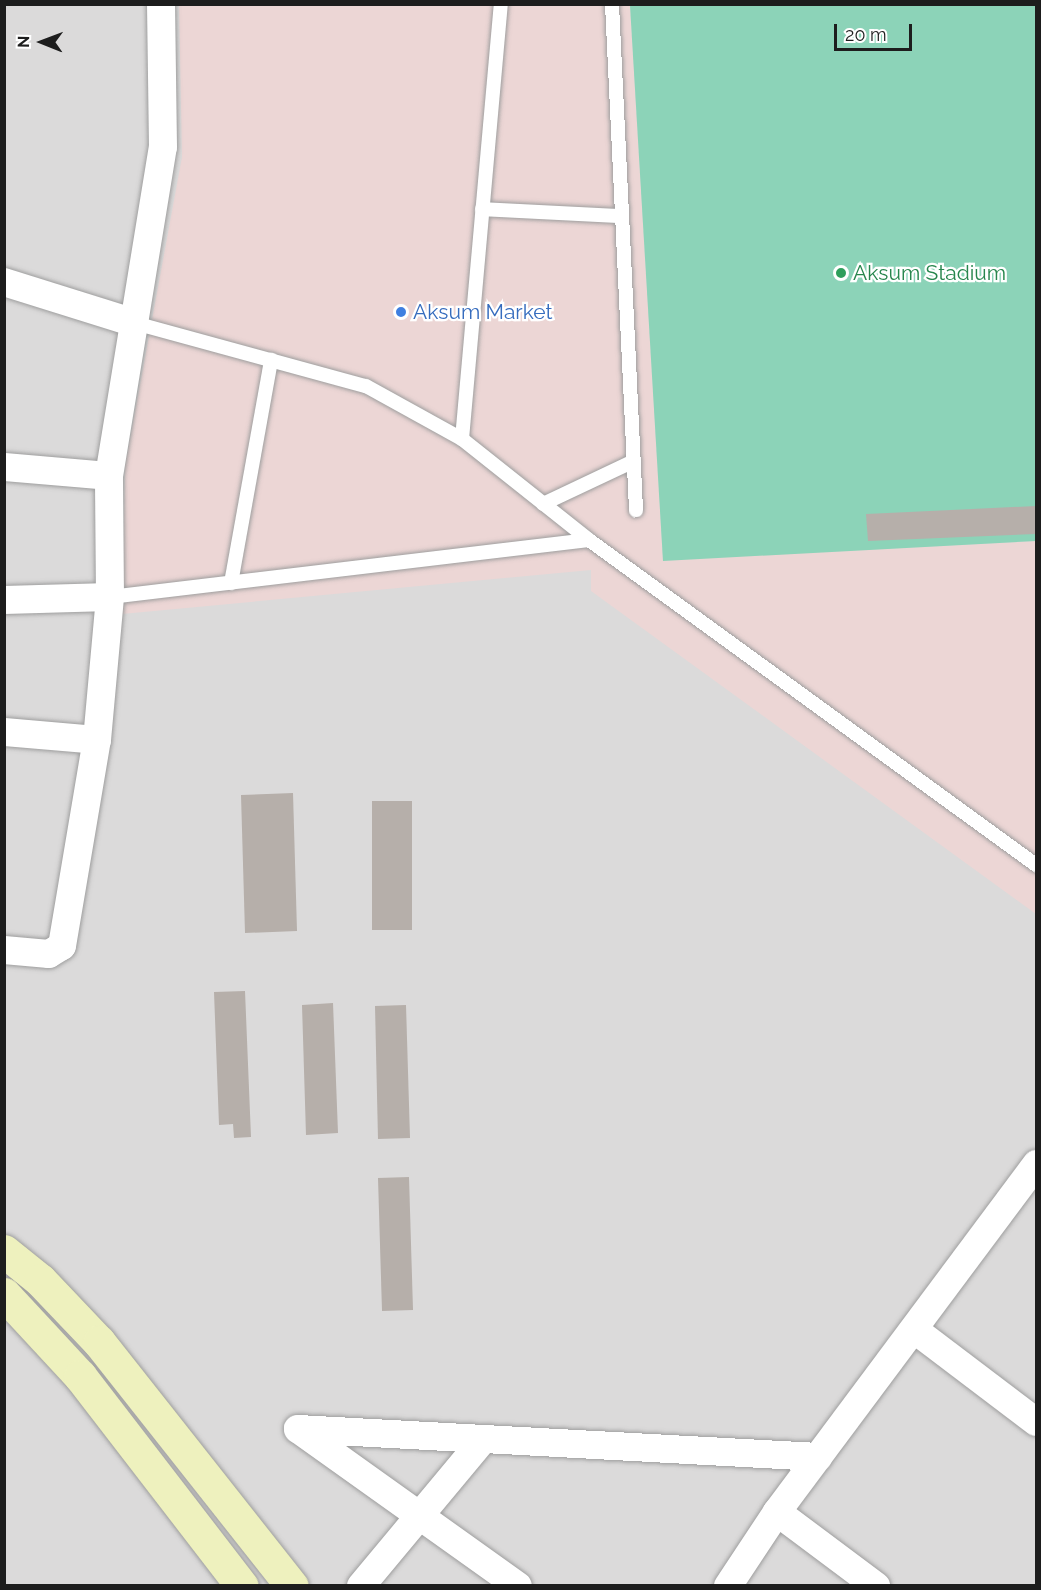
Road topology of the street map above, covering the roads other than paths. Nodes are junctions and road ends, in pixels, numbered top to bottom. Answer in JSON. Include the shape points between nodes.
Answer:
{"nodes":[{"id":1,"x":161,"y":4,"type":"edge"},
{"id":2,"x":501,"y":4,"type":"edge"},
{"id":3,"x":612,"y":4,"type":"edge"},
{"id":4,"x":482,"y":209,"type":"junction"},
{"id":5,"x":621,"y":216,"type":"junction"},
{"id":6,"x":4,"y":282,"type":"edge"},
{"id":7,"x":135,"y":323,"type":"junction"},
{"id":8,"x":271,"y":360,"type":"junction"},
{"id":9,"x":462,"y":440,"type":"junction"},
{"id":10,"x":632,"y":462,"type":"junction"},
{"id":11,"x":4,"y":467,"type":"edge"},
{"id":12,"x":109,"y":476,"type":"junction"},
{"id":13,"x":543,"y":504,"type":"junction"},
{"id":14,"x":636,"y":510,"type":"dead end"},
{"id":15,"x":589,"y":540,"type":"junction"},
{"id":16,"x":231,"y":583,"type":"junction"},
{"id":17,"x":110,"y":597,"type":"junction"},
{"id":18,"x":4,"y":600,"type":"edge"},
{"id":19,"x":4,"y":732,"type":"edge"},
{"id":20,"x":97,"y":741,"type":"junction"},
{"id":21,"x":1036,"y":865,"type":"edge"},
{"id":22,"x":4,"y":950,"type":"edge"},
{"id":23,"x":1036,"y":1164,"type":"edge"},
{"id":24,"x":4,"y":1251,"type":"edge"},
{"id":25,"x":4,"y":1294,"type":"edge"},
{"id":26,"x":915,"y":1330,"type":"junction"},
{"id":27,"x":1036,"y":1422,"type":"edge"},
{"id":28,"x":482,"y":1441,"type":"junction"},
{"id":29,"x":818,"y":1457,"type":"junction"},
{"id":30,"x":777,"y":1512,"type":"junction"},
{"id":31,"x":420,"y":1516,"type":"junction"},
{"id":32,"x":242,"y":1586,"type":"edge"},
{"id":33,"x":292,"y":1586,"type":"edge"},
{"id":34,"x":361,"y":1586,"type":"edge"},
{"id":35,"x":518,"y":1586,"type":"edge"},
{"id":36,"x":728,"y":1586,"type":"edge"},
{"id":37,"x":876,"y":1586,"type":"edge"}],
"edges":[{"from":1,"to":7,"type":"street","via":[[163,147]]},
{"from":2,"to":4,"type":"lane"},
{"from":3,"to":5,"type":"lane"},
{"from":4,"to":5,"type":"lane"},
{"from":4,"to":9,"type":"lane"},
{"from":5,"to":10,"type":"lane"},
{"from":6,"to":7,"type":"street"},
{"from":7,"to":8,"type":"lane"},
{"from":7,"to":12,"type":"street"},
{"from":8,"to":9,"type":"lane","via":[[366,386]]},
{"from":8,"to":16,"type":"lane"},
{"from":9,"to":13,"type":"lane"},
{"from":10,"to":13,"type":"lane"},
{"from":10,"to":14,"type":"lane"},
{"from":11,"to":12,"type":"street"},
{"from":12,"to":17,"type":"street"},
{"from":13,"to":15,"type":"lane"},
{"from":15,"to":16,"type":"lane"},
{"from":15,"to":21,"type":"lane"},
{"from":16,"to":17,"type":"lane"},
{"from":17,"to":18,"type":"street"},
{"from":17,"to":20,"type":"street"},
{"from":19,"to":20,"type":"street"},
{"from":20,"to":22,"type":"street","via":[[62,946],[49,954]]},
{"from":23,"to":26,"type":"street"},
{"from":24,"to":33,"type":"main road","via":[[40,1280],[105,1349]]},
{"from":25,"to":32,"type":"main road","via":[[80,1376]]},
{"from":26,"to":27,"type":"street"},
{"from":26,"to":29,"type":"street"},
{"from":28,"to":29,"type":"street"},
{"from":28,"to":31,"type":"street"},
{"from":28,"to":31,"type":"street","via":[[298,1429]]},
{"from":29,"to":30,"type":"street"},
{"from":30,"to":36,"type":"street"},
{"from":30,"to":37,"type":"street"},
{"from":31,"to":34,"type":"street"},
{"from":31,"to":35,"type":"street"}]}
